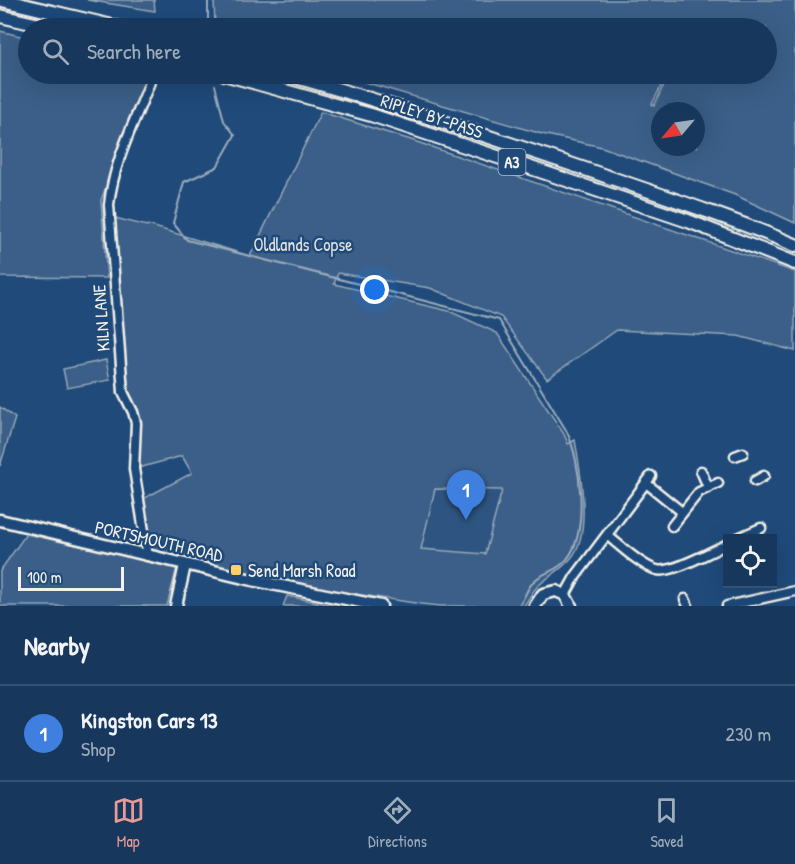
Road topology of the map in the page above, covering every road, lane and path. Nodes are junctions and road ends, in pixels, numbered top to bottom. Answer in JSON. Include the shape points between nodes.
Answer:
{"nodes":[{"id":1,"x":2,"y":0,"type":"edge"},
{"id":2,"x":0,"y":16,"type":"edge"},
{"id":3,"x":78,"y":18,"type":"edge"},
{"id":4,"x":18,"y":20,"type":"edge"},
{"id":5,"x":149,"y":84,"type":"edge"},
{"id":6,"x":259,"y":84,"type":"edge"},
{"id":7,"x":320,"y":84,"type":"edge"},
{"id":8,"x":795,"y":245,"type":"edge"},
{"id":9,"x":795,"y":262,"type":"edge"},
{"id":10,"x":701,"y":471,"type":"dead end"},
{"id":11,"x":764,"y":476,"type":"dead end"},
{"id":12,"x":755,"y":481,"type":"dead end"},
{"id":13,"x":718,"y":483,"type":"dead end"},
{"id":14,"x":708,"y":487,"type":"junction"},
{"id":15,"x":682,"y":512,"type":"junction"},
{"id":16,"x":0,"y":520,"type":"edge"},
{"id":17,"x":672,"y":526,"type":"dead end"},
{"id":18,"x":761,"y":528,"type":"dead end"},
{"id":19,"x":747,"y":534,"type":"edge"},
{"id":20,"x":607,"y":535,"type":"junction"},
{"id":21,"x":723,"y":546,"type":"edge"},
{"id":22,"x":148,"y":556,"type":"junction"},
{"id":23,"x":185,"y":565,"type":"junction"},
{"id":24,"x":795,"y":591,"type":"edge"},
{"id":25,"x":561,"y":593,"type":"junction"},
{"id":26,"x":176,"y":606,"type":"edge"},
{"id":27,"x":381,"y":606,"type":"edge"},
{"id":28,"x":535,"y":606,"type":"edge"},
{"id":29,"x":571,"y":606,"type":"edge"},
{"id":30,"x":727,"y":606,"type":"edge"}],
"edges":[{"from":1,"to":3,"type":"highway"},
{"from":2,"to":4,"type":"highway"},
{"from":5,"to":22,"type":"street","name":"KILN LANE","via":[[120,160],[109,206],[123,392],[136,423],[134,469]]},
{"from":6,"to":9,"type":"highway","name":"RIPLEY BY-PASS","number":"A3","via":[[382,119],[688,221]]},
{"from":7,"to":8,"type":"highway","name":"RIPLEY BY-PASS","number":"A3","via":[[529,150]]},
{"from":10,"to":14,"type":"street"},
{"from":11,"to":12,"type":"street"},
{"from":13,"to":14,"type":"street"},
{"from":14,"to":15,"type":"street"},
{"from":15,"to":17,"type":"street"},
{"from":15,"to":20,"type":"street","via":[[648,479]]},
{"from":16,"to":22,"type":"main road","name":"PORTSMOUTH ROAD"},
{"from":18,"to":19,"type":"street"},
{"from":20,"to":21,"type":"street","via":[[650,568],[661,571]]},
{"from":20,"to":25,"type":"street"},
{"from":22,"to":23,"type":"main road","name":"PORTSMOUTH ROAD"},
{"from":23,"to":26,"type":"main road"},
{"from":23,"to":27,"type":"main road","name":"PORTSMOUTH ROAD"},
{"from":24,"to":30,"type":"street"},
{"from":25,"to":28,"type":"main road","via":[[543,594]]},
{"from":25,"to":29,"type":"main road"}]}
